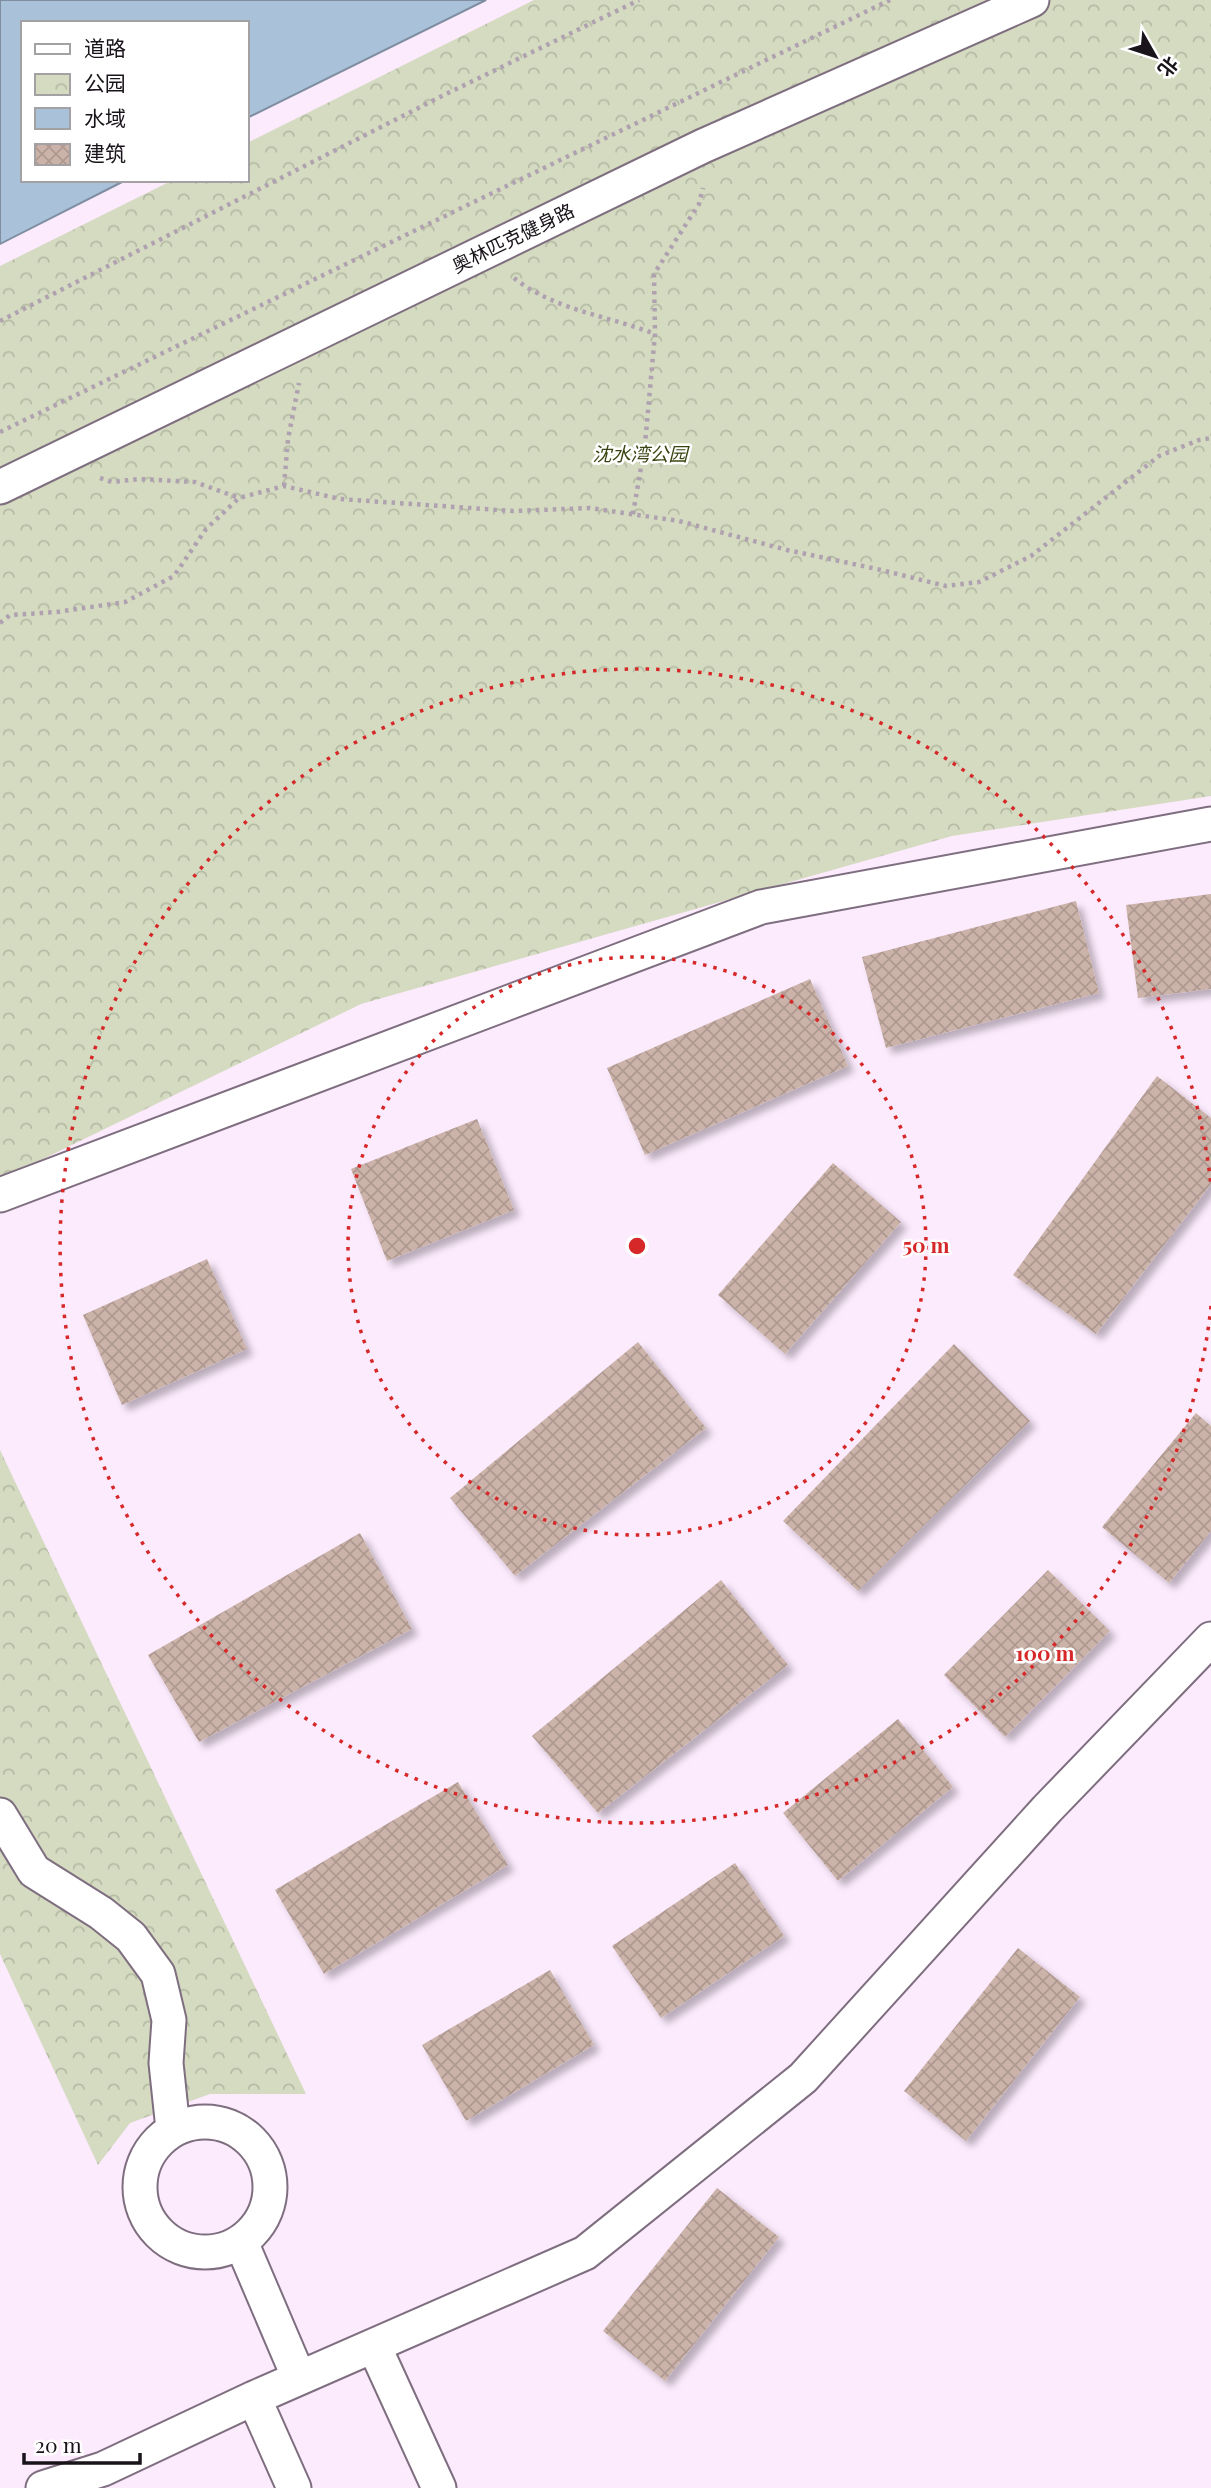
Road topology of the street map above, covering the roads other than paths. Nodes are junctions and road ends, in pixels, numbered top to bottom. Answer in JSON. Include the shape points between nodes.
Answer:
{"nodes":[{"id":1,"x":1032,"y":0,"type":"edge"},
{"id":2,"x":0,"y":487,"type":"edge"},
{"id":3,"x":1211,"y":824,"type":"edge"},
{"id":4,"x":0,"y":1195,"type":"edge"},
{"id":5,"x":1211,"y":1639,"type":"edge"},
{"id":6,"x":0,"y":1815,"type":"edge"},
{"id":7,"x":173,"y":2129,"type":"junction"},
{"id":8,"x":241,"y":2242,"type":"junction"},
{"id":9,"x":374,"y":2346,"type":"junction"},
{"id":10,"x":299,"y":2378,"type":"junction"},
{"id":11,"x":254,"y":2398,"type":"junction"},
{"id":12,"x":43,"y":2488,"type":"edge"},
{"id":13,"x":294,"y":2488,"type":"edge"},
{"id":14,"x":439,"y":2488,"type":"edge"}],
"edges":[{"from":1,"to":2,"type":"street","name":"奥林匹克健身路","via":[[703,146]]},
{"from":3,"to":4,"type":"street","via":[[761,907]]},
{"from":5,"to":9,"type":"street","via":[[1048,1809],[803,2078],[586,2253]]},
{"from":6,"to":7,"type":"street","via":[[34,1871],[131,1937],[158,1974],[169,2020],[166,2063]]},
{"from":7,"to":8,"type":"street","via":[[215,2121],[237,2129],[254,2143],[266,2162],[271,2184],[268,2206],[257,2227]]},
{"from":7,"to":8,"type":"street","via":[[157,2142],[139,2180],[140,2201],[148,2220],[161,2236],[199,2253]]},
{"from":8,"to":10,"type":"street"},
{"from":9,"to":10,"type":"street"},
{"from":9,"to":14,"type":"street"},
{"from":10,"to":11,"type":"street"},
{"from":11,"to":12,"type":"street","via":[[103,2469]]},
{"from":11,"to":13,"type":"street"}]}
